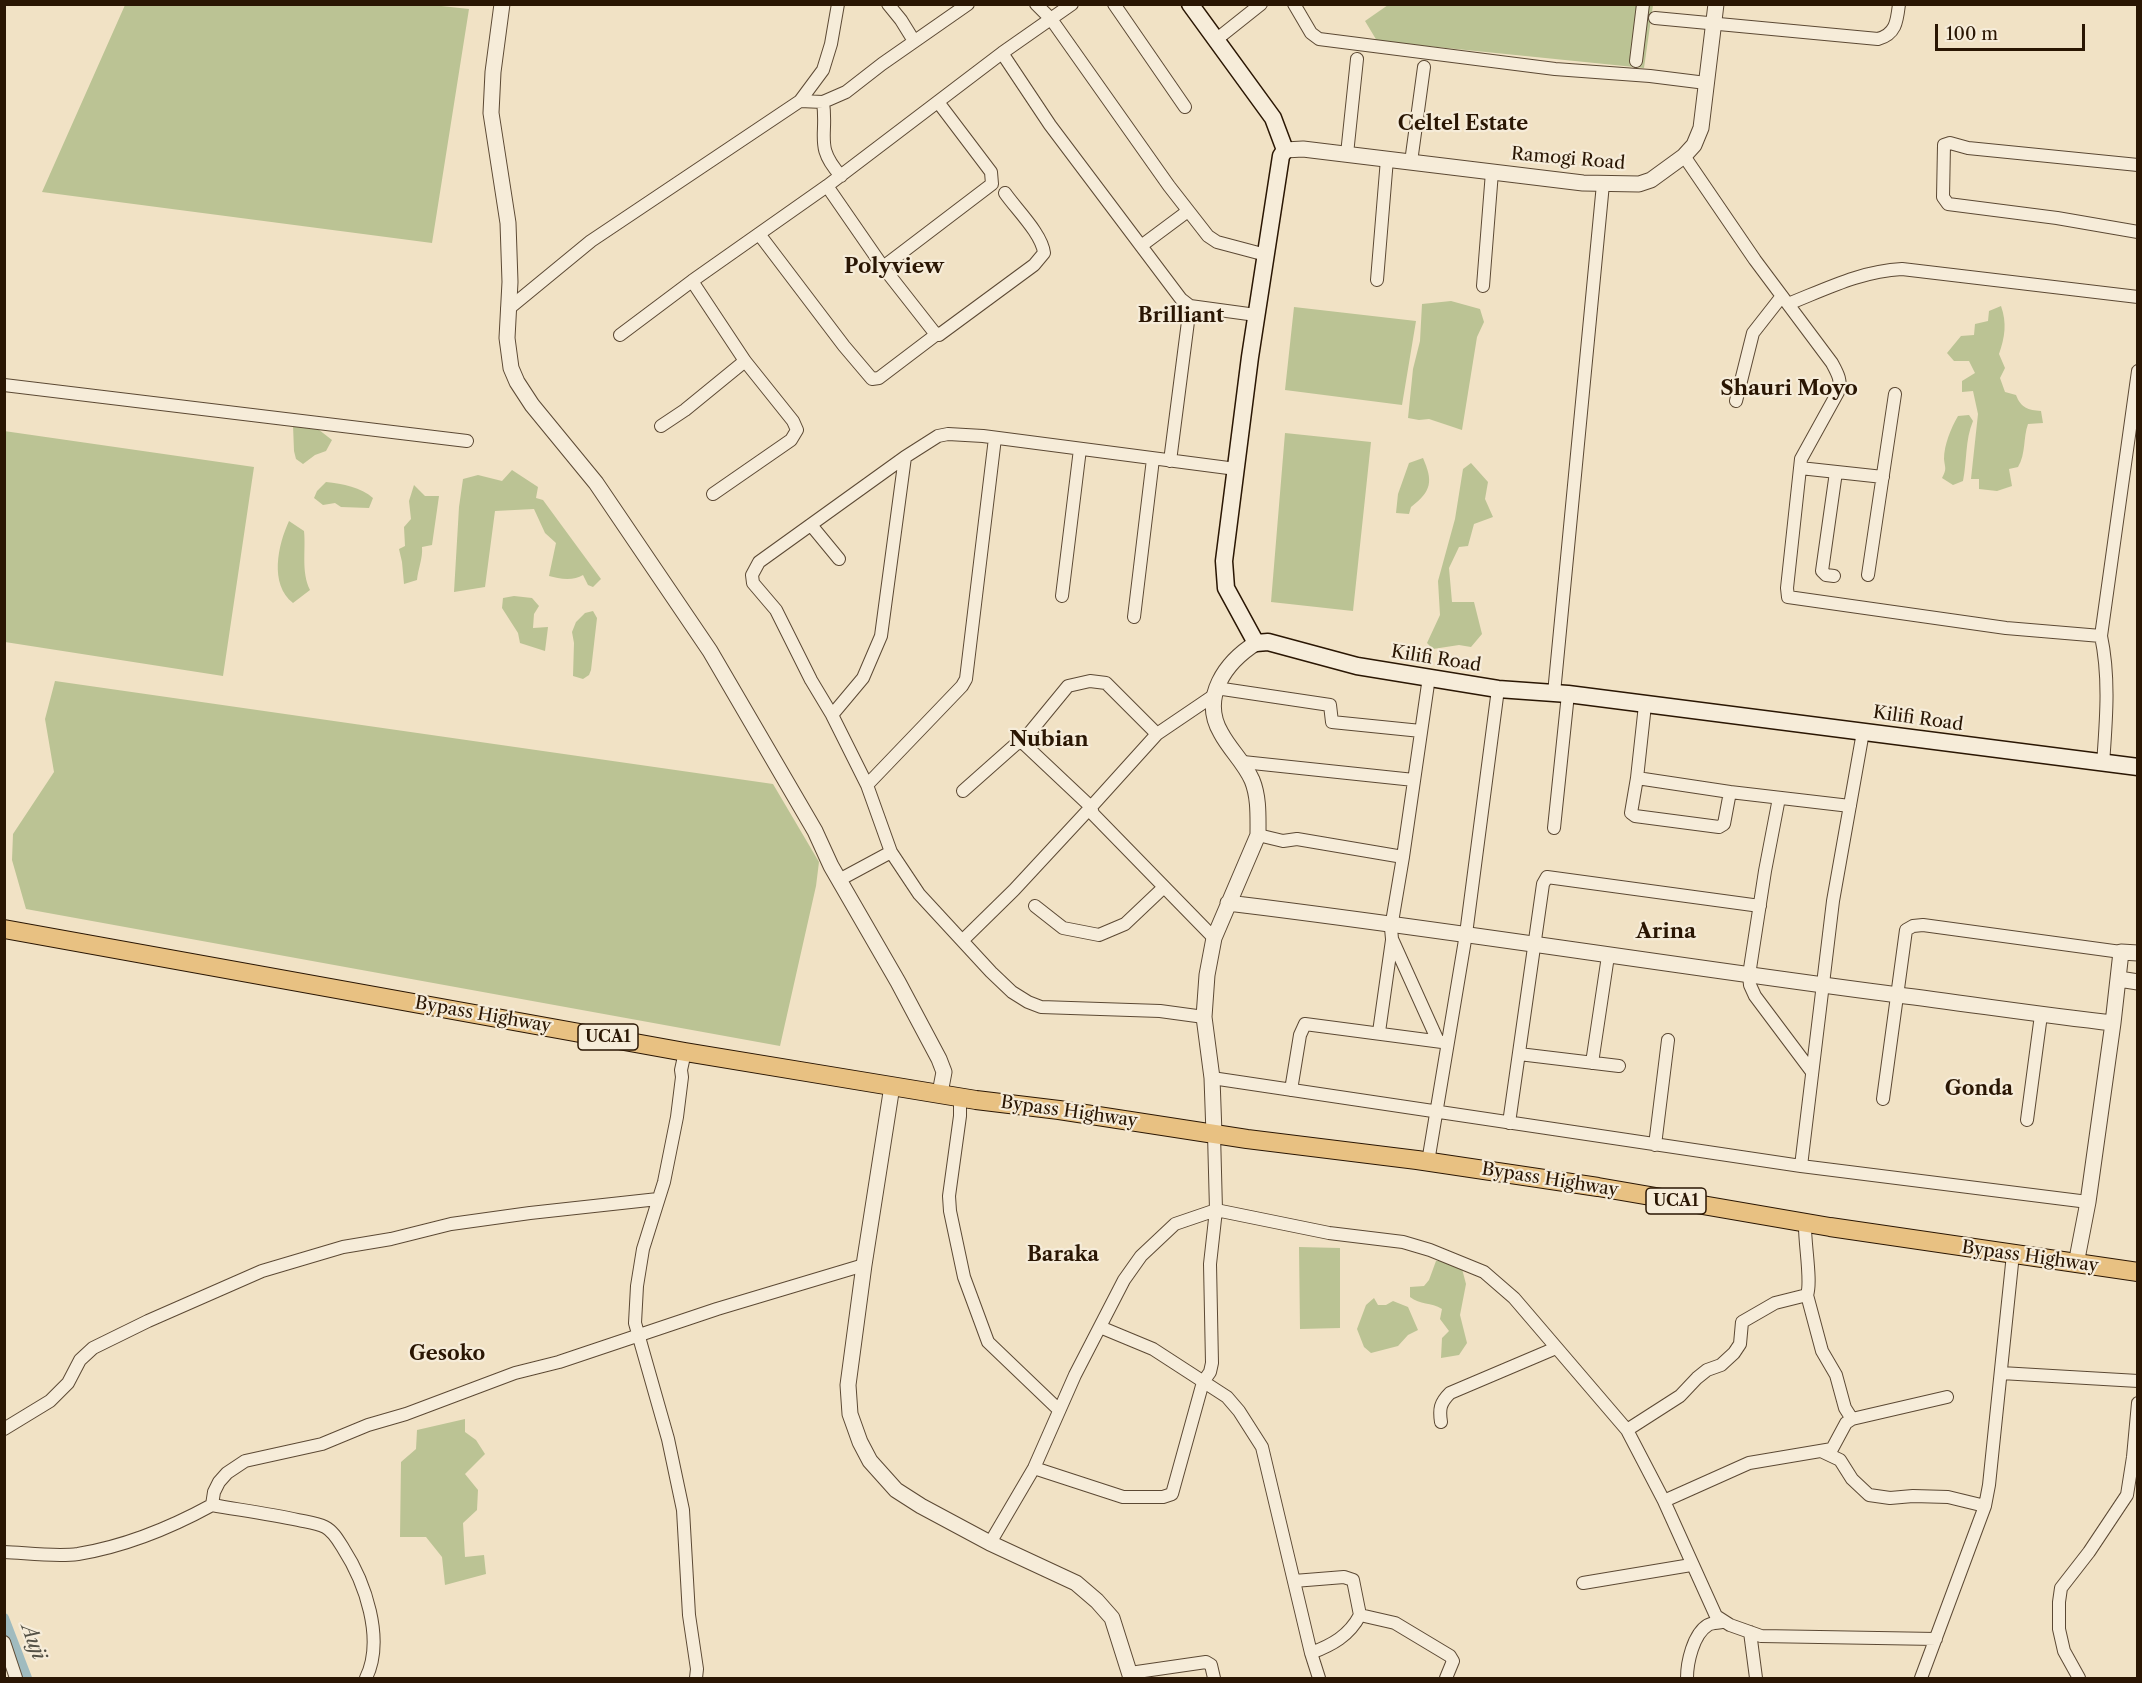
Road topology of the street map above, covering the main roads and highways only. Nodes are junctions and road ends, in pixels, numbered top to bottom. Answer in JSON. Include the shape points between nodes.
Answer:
{"nodes":[{"id":1,"x":1190,"y":4,"type":"edge"},
{"id":2,"x":2138,"y":767,"type":"edge"},
{"id":3,"x":4,"y":929,"type":"edge"},
{"id":4,"x":2138,"y":1272,"type":"edge"}],
"edges":[{"from":1,"to":2,"type":"main road","name":"Kilifi Road","via":[[1273,118],[1285,150],[1256,315],[1224,572],[1226,588],[1256,643],[1268,642],[1357,666],[1498,689],[1561,693]]},
{"from":3,"to":4,"type":"main road","name":"Bypass Highway","number":"UCA1","via":[[685,1052],[960,1097],[1598,1187]]}]}
